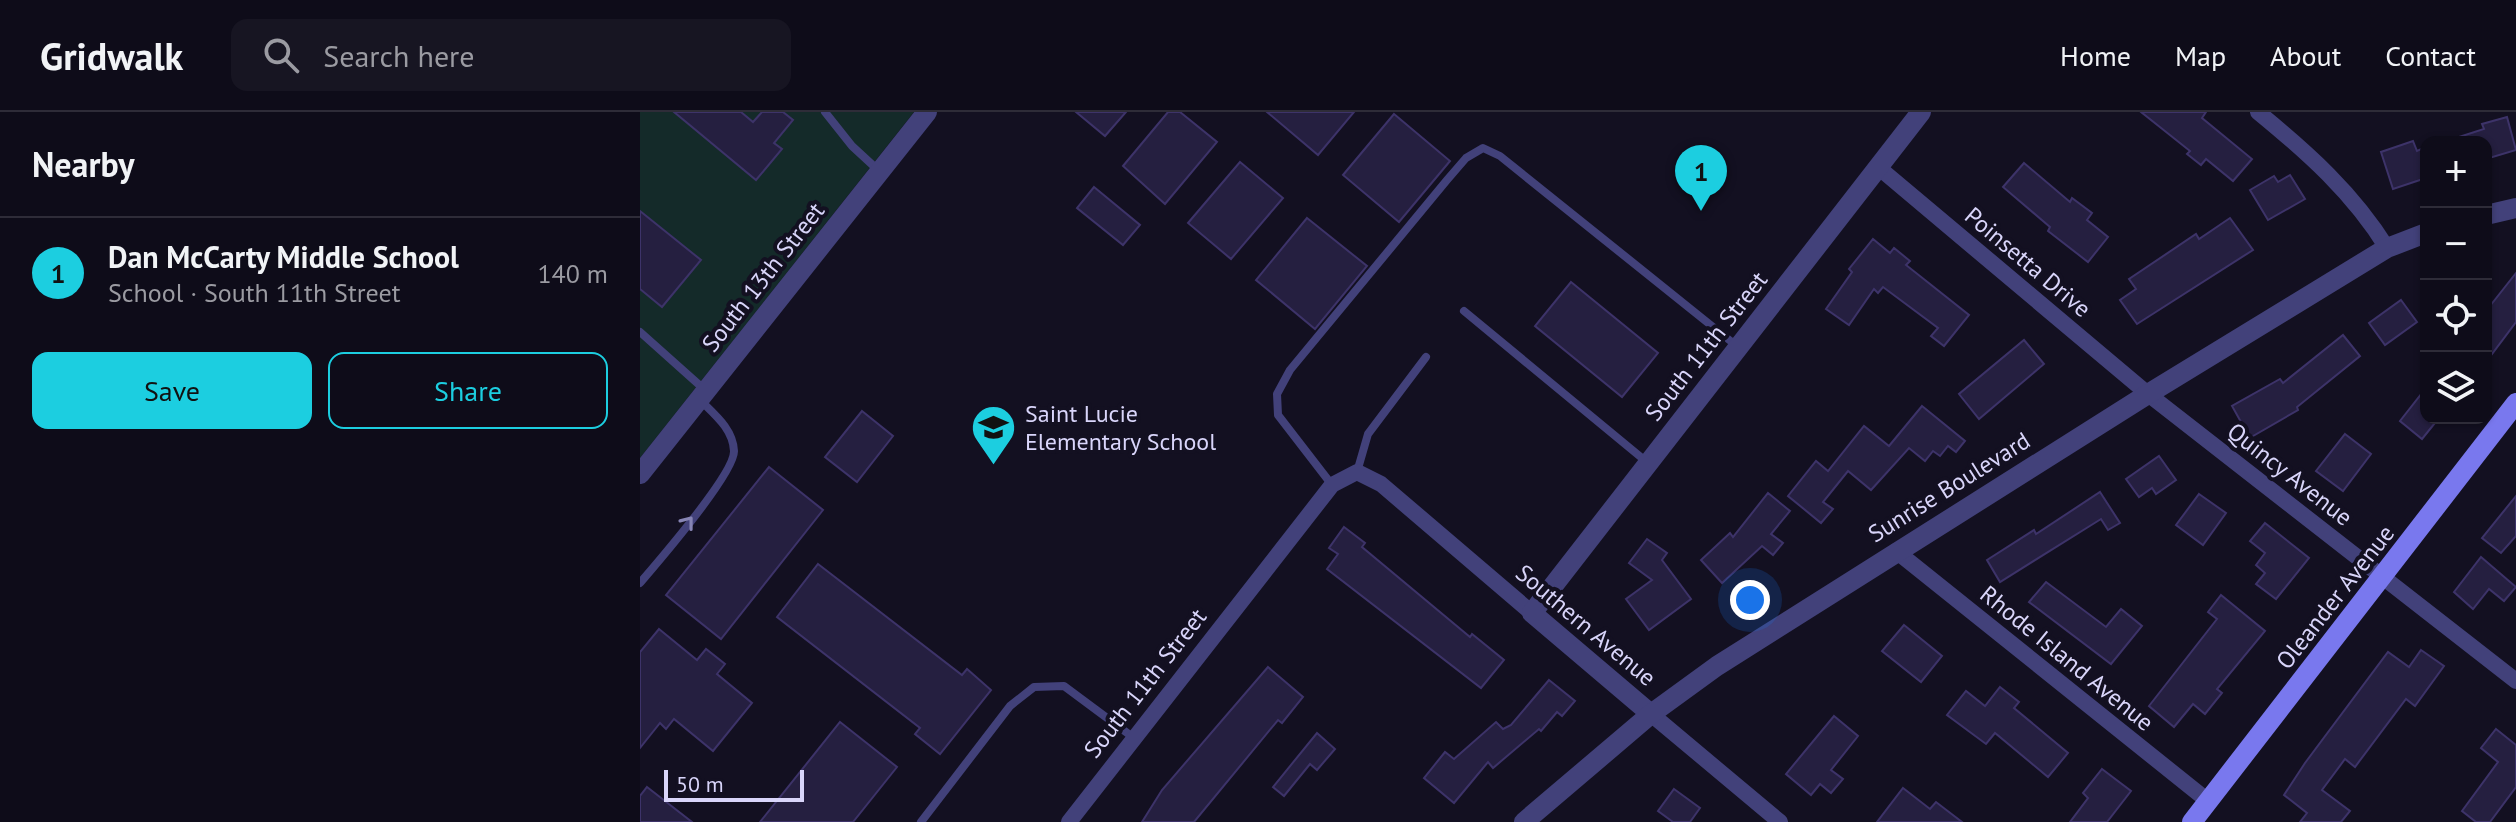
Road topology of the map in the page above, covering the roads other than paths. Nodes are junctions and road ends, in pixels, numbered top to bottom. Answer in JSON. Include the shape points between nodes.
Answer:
{"nodes":[{"id":1,"x":825,"y":112,"type":"edge"},
{"id":2,"x":927,"y":112,"type":"edge"},
{"id":3,"x":1921,"y":112,"type":"edge"},
{"id":4,"x":2258,"y":112,"type":"edge"},
{"id":5,"x":1878,"y":167,"type":"junction"},
{"id":6,"x":880,"y":171,"type":"junction"},
{"id":7,"x":2516,"y":208,"type":"edge"},
{"id":8,"x":2492,"y":214,"type":"edge"},
{"id":9,"x":2420,"y":235,"type":"edge"},
{"id":10,"x":2387,"y":248,"type":"junction"},
{"id":11,"x":1464,"y":311,"type":"dead end"},
{"id":12,"x":640,"y":332,"type":"edge"},
{"id":13,"x":1738,"y":347,"type":"junction"},
{"id":14,"x":1426,"y":357,"type":"dead end"},
{"id":15,"x":2148,"y":394,"type":"junction"},
{"id":16,"x":702,"y":395,"type":"junction"},
{"id":17,"x":2516,"y":403,"type":"edge"},
{"id":18,"x":1648,"y":463,"type":"junction"},
{"id":19,"x":1357,"y":472,"type":"junction"},
{"id":20,"x":640,"y":474,"type":"edge"},
{"id":21,"x":1332,"y":485,"type":"junction"},
{"id":22,"x":1896,"y":551,"type":"junction"},
{"id":23,"x":2384,"y":577,"type":"junction"},
{"id":24,"x":640,"y":583,"type":"edge"},
{"id":25,"x":1532,"y":613,"type":"junction"},
{"id":26,"x":2516,"y":681,"type":"edge"},
{"id":27,"x":1651,"y":714,"type":"junction"},
{"id":28,"x":1135,"y":739,"type":"junction"},
{"id":29,"x":2208,"y":801,"type":"junction"},
{"id":30,"x":921,"y":822,"type":"edge"},
{"id":31,"x":1069,"y":822,"type":"edge"},
{"id":32,"x":1524,"y":822,"type":"edge"},
{"id":33,"x":1780,"y":822,"type":"edge"},
{"id":34,"x":2192,"y":822,"type":"edge"}],
"edges":[{"from":1,"to":6,"type":"lane"},
{"from":2,"to":6,"type":"street","name":"South 13th Street"},
{"from":3,"to":5,"type":"street","name":"South 11th Street"},
{"from":4,"to":10,"type":"street","via":[[2319,162],[2366,213]]},
{"from":5,"to":13,"type":"street","name":"South 11th Street"},
{"from":5,"to":15,"type":"street","name":"Poinsetta Drive"},
{"from":6,"to":16,"type":"street","name":"South 13th Street"},
{"from":7,"to":8,"type":"street"},
{"from":9,"to":10,"type":"street","name":"Sunrise Boulevard"},
{"from":10,"to":15,"type":"street","name":"Sunrise Boulevard"},
{"from":11,"to":18,"type":"lane"},
{"from":12,"to":16,"type":"lane"},
{"from":13,"to":18,"type":"street","name":"South 11th Street"},
{"from":13,"to":21,"type":"lane","via":[[1500,156],[1483,148],[1447,180],[1290,370],[1277,394],[1278,415]]},
{"from":14,"to":19,"type":"lane","via":[[1368,434]]},
{"from":15,"to":22,"type":"street","name":"Sunrise Boulevard"},
{"from":15,"to":23,"type":"street","name":"Quincy Avenue"},
{"from":16,"to":20,"type":"street","name":"South 13th Street"},
{"from":24,"to":16,"type":"lane","one_way":true,"via":[[731,467],[733,441]]},
{"from":17,"to":23,"type":"main road","name":"Oleander Avenue"},
{"from":18,"to":25,"type":"street","name":"South 11th Street"},
{"from":19,"to":21,"type":"street","name":"South 11th Street"},
{"from":19,"to":25,"type":"street","name":"Southern Avenue","via":[[1381,484]]},
{"from":21,"to":28,"type":"street","name":"South 11th Street"},
{"from":22,"to":27,"type":"street","name":"Sunrise Boulevard"},
{"from":22,"to":29,"type":"street","name":"Rhode Island Avenue"},
{"from":23,"to":26,"type":"street","name":"Quincy Avenue"},
{"from":23,"to":29,"type":"main road","name":"Oleander Avenue"},
{"from":25,"to":27,"type":"street","name":"Southern Avenue"},
{"from":27,"to":32,"type":"street","name":"Sunrise Boulevard"},
{"from":27,"to":33,"type":"street","name":"Southern Avenue"},
{"from":28,"to":30,"type":"lane","via":[[1064,686],[1034,687],[1010,706]]},
{"from":28,"to":31,"type":"street","name":"South 11th Street"},
{"from":29,"to":34,"type":"main road","name":"Oleander Avenue"}]}
